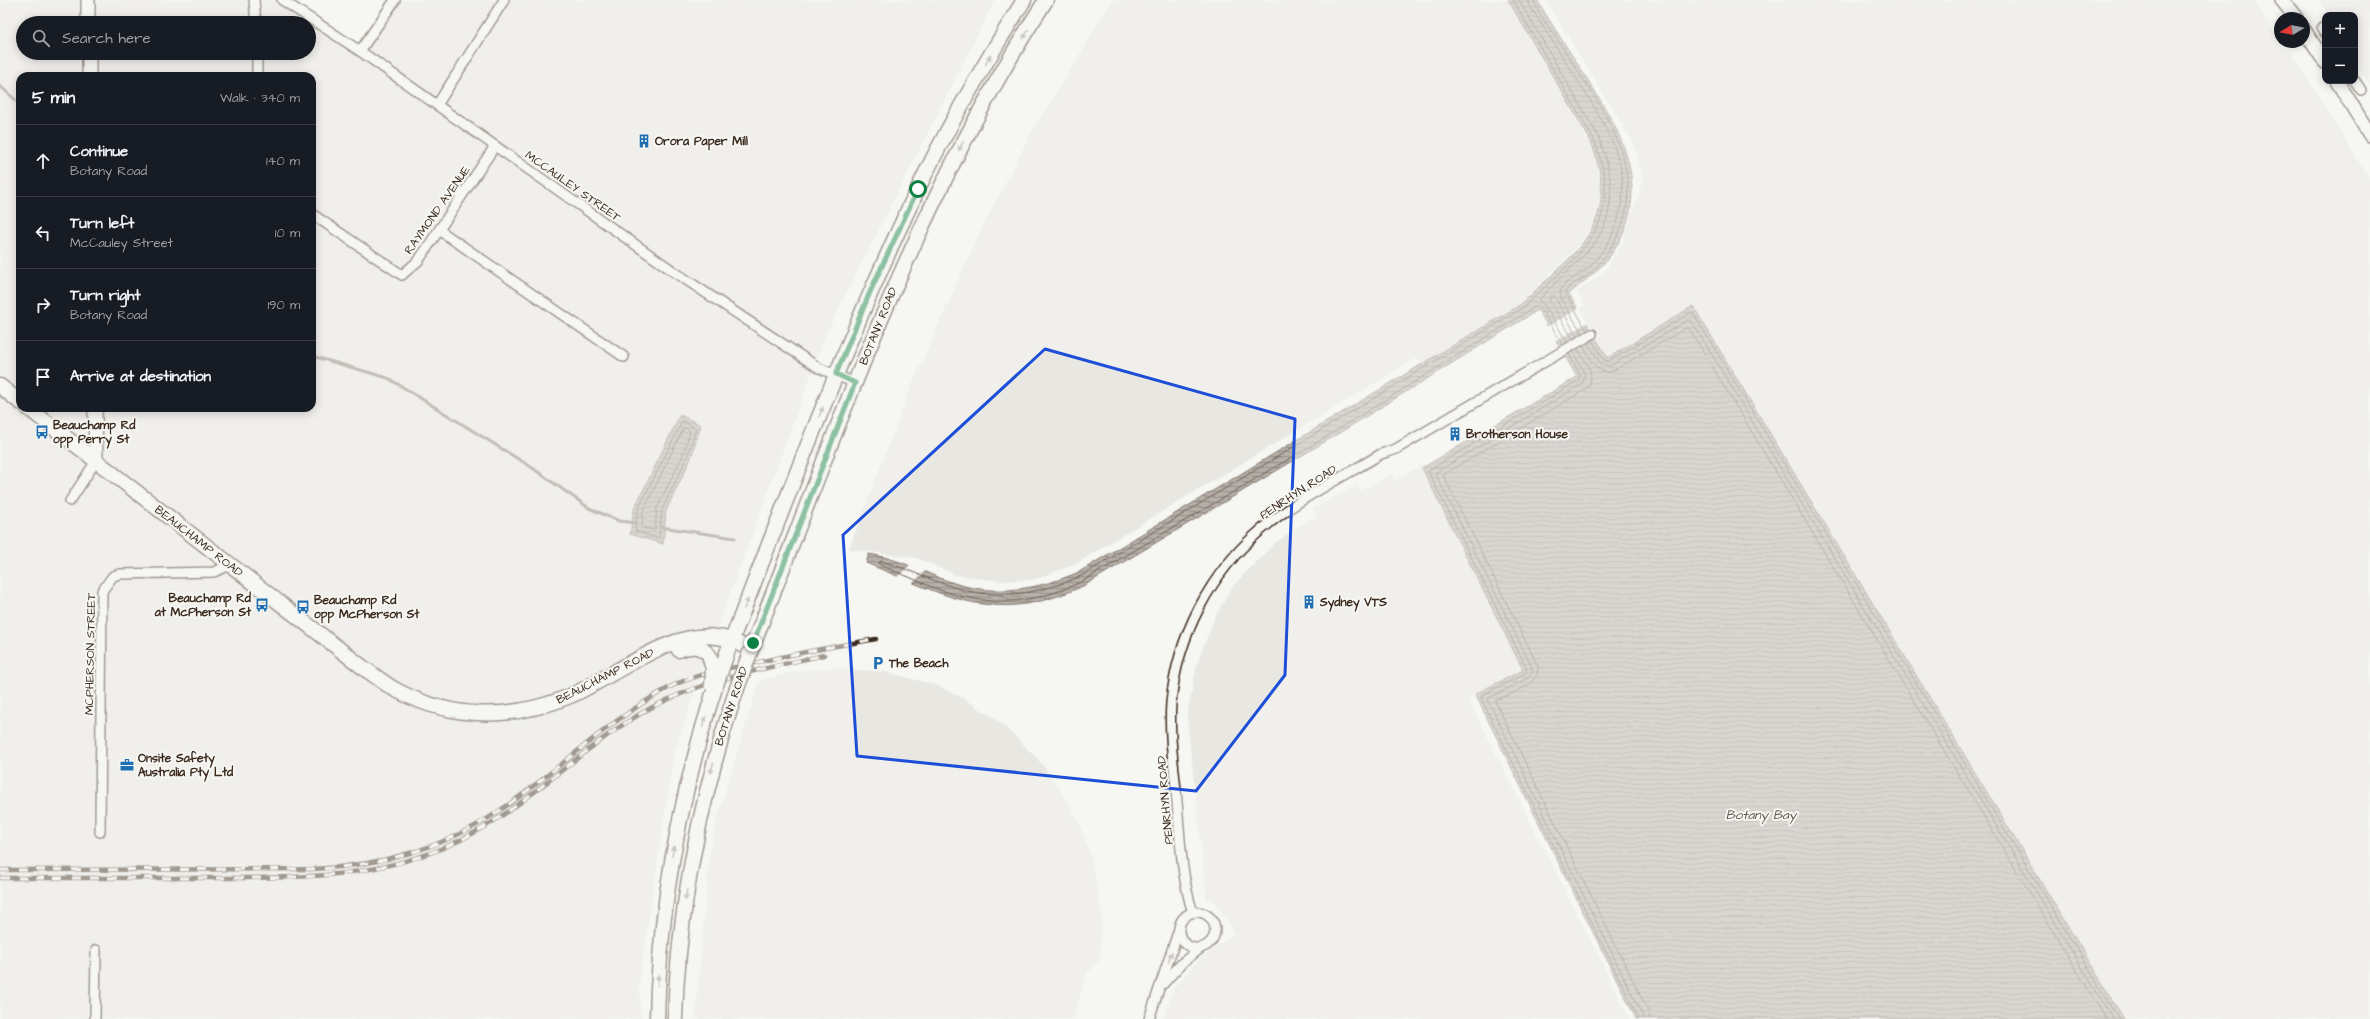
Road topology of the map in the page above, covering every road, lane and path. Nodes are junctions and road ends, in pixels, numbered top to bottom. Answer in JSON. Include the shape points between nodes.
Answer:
{"nodes":[{"id":1,"x":88,"y":0,"type":"edge"},
{"id":2,"x":254,"y":0,"type":"edge"},
{"id":3,"x":282,"y":0,"type":"edge"},
{"id":4,"x":395,"y":0,"type":"edge"},
{"id":5,"x":504,"y":0,"type":"edge"},
{"id":6,"x":1024,"y":0,"type":"edge"},
{"id":7,"x":1046,"y":0,"type":"edge"},
{"id":8,"x":2282,"y":0,"type":"edge"},
{"id":9,"x":2291,"y":12,"type":"edge"},
{"id":10,"x":88,"y":16,"type":"edge"},
{"id":11,"x":255,"y":16,"type":"edge"},
{"id":12,"x":306,"y":16,"type":"edge"},
{"id":13,"x":316,"y":22,"type":"edge"},
{"id":14,"x":2310,"y":39,"type":"edge"},
{"id":15,"x":360,"y":51,"type":"junction"},
{"id":16,"x":2322,"y":57,"type":"edge"},
{"id":17,"x":89,"y":60,"type":"edge"},
{"id":18,"x":256,"y":60,"type":"edge"},
{"id":19,"x":90,"y":72,"type":"edge"},
{"id":20,"x":257,"y":72,"type":"edge"},
{"id":21,"x":2339,"y":84,"type":"edge"},
{"id":22,"x":2357,"y":84,"type":"edge"},
{"id":23,"x":2361,"y":90,"type":"dead end"},
{"id":24,"x":437,"y":105,"type":"junction"},
{"id":25,"x":2366,"y":125,"type":"edge"},
{"id":26,"x":2370,"y":135,"type":"edge"},
{"id":27,"x":495,"y":146,"type":"junction"},
{"id":28,"x":316,"y":217,"type":"edge"},
{"id":29,"x":439,"y":230,"type":"junction"},
{"id":30,"x":1592,"y":334,"type":"dead end"},
{"id":31,"x":624,"y":357,"type":"dead end"},
{"id":32,"x":836,"y":374,"type":"junction"},
{"id":33,"x":855,"y":383,"type":"junction"},
{"id":34,"x":0,"y":386,"type":"edge"},
{"id":35,"x":16,"y":399,"type":"edge"},
{"id":36,"x":33,"y":412,"type":"edge"},
{"id":37,"x":95,"y":412,"type":"edge"},
{"id":38,"x":96,"y":461,"type":"junction"},
{"id":39,"x":70,"y":501,"type":"dead end"},
{"id":40,"x":230,"y":565,"type":"junction"},
{"id":41,"x":741,"y":645,"type":"junction"},
{"id":42,"x":644,"y":658,"type":"junction"},
{"id":43,"x":712,"y":698,"type":"junction"},
{"id":44,"x":100,"y":832,"type":"dead end"},
{"id":45,"x":1193,"y":913,"type":"junction"},
{"id":46,"x":1179,"y":928,"type":"junction"},
{"id":47,"x":1201,"y":948,"type":"junction"},
{"id":48,"x":96,"y":950,"type":"dead end"},
{"id":49,"x":1160,"y":986,"type":"junction"},
{"id":50,"x":95,"y":1019,"type":"edge"},
{"id":51,"x":657,"y":1019,"type":"edge"},
{"id":52,"x":675,"y":1019,"type":"edge"},
{"id":53,"x":1149,"y":1019,"type":"edge"}],
"edges":[{"from":1,"to":10,"type":"street"},
{"from":2,"to":11,"type":"street"},
{"from":3,"to":12,"type":"street","name":"MCCAULEY STREET"},
{"from":4,"to":15,"type":"street"},
{"from":5,"to":24,"type":"street"},
{"from":32,"to":6,"type":"main road","name":"BOTANY ROAD","one_way":true,"via":[[870,292],[918,189]]},
{"from":7,"to":33,"type":"main road","name":"BOTANY ROAD","one_way":true,"via":[[975,119],[932,204],[901,270]]},
{"from":8,"to":9,"type":"street"},
{"from":13,"to":15,"type":"street","name":"MCCAULEY STREET"},
{"from":14,"to":16,"type":"street"},
{"from":15,"to":24,"type":"street","name":"MCCAULEY STREET"},
{"from":17,"to":19,"type":"street"},
{"from":18,"to":20,"type":"street"},
{"from":21,"to":25,"type":"street"},
{"from":22,"to":23,"type":"street"},
{"from":24,"to":27,"type":"street","name":"MCCAULEY STREET"},
{"from":25,"to":26,"type":"street"},
{"from":27,"to":29,"type":"street","name":"RAYMOND AVENUE"},
{"from":27,"to":32,"type":"street","name":"MCCAULEY STREET","via":[[673,271],[813,364]]},
{"from":28,"to":29,"type":"street","name":"RAYMOND AVENUE","via":[[402,275],[419,260]]},
{"from":29,"to":31,"type":"street"},
{"from":30,"to":45,"type":"street","name":"PENRHYN ROAD","via":[[1396,449],[1381,454],[1282,514],[1260,530],[1236,553],[1204,598],[1181,652],[1171,703],[1172,755],[1183,870]]},
{"from":32,"to":33,"type":"street","name":"MCCAULEY STREET"},
{"from":41,"to":32,"type":"main road","name":"BOTANY ROAD","one_way":true},
{"from":33,"to":41,"type":"main road","name":"BOTANY ROAD"},
{"from":34,"to":35,"type":"main road"},
{"from":36,"to":38,"type":"main road","name":"BEAUCHAMP ROAD"},
{"from":37,"to":38,"type":"street"},
{"from":38,"to":39,"type":"street"},
{"from":38,"to":40,"type":"main road","name":"BEAUCHAMP ROAD"},
{"from":40,"to":42,"type":"main road","name":"BEAUCHAMP ROAD","via":[[397,690],[431,705],[458,712],[504,714],[534,709],[572,695]]},
{"from":40,"to":44,"type":"street","name":"MCPHERSON STREET","via":[[214,572],[120,574],[113,576],[102,591]]},
{"from":41,"to":42,"type":"main road","name":"BEAUCHAMP ROAD","via":[[716,636],[688,638],[664,645]]},
{"from":41,"to":43,"type":"main road","name":"BOTANY ROAD","bridge":true},
{"from":41,"to":52,"type":"main road","name":"BOTANY ROAD","one_way":true,"bridge":true,"via":[[736,691],[706,792],[689,876],[682,925]]},
{"from":42,"to":43,"type":"main road","bridge":true,"via":[[659,657],[688,646],[701,648],[709,655],[713,669]]},
{"from":51,"to":43,"type":"main road","name":"BOTANY ROAD","one_way":true,"via":[[660,953],[669,875],[692,763]]},
{"from":45,"to":46,"type":"street","via":[[1186,916]]},
{"from":45,"to":47,"type":"street","via":[[1206,915],[1214,926],[1212,940]]},
{"from":46,"to":47,"type":"street","via":[[1179,934],[1185,944]]},
{"from":49,"to":46,"type":"street","one_way":true},
{"from":47,"to":49,"type":"street"},
{"from":48,"to":50,"type":"street"},
{"from":49,"to":53,"type":"street"}]}
